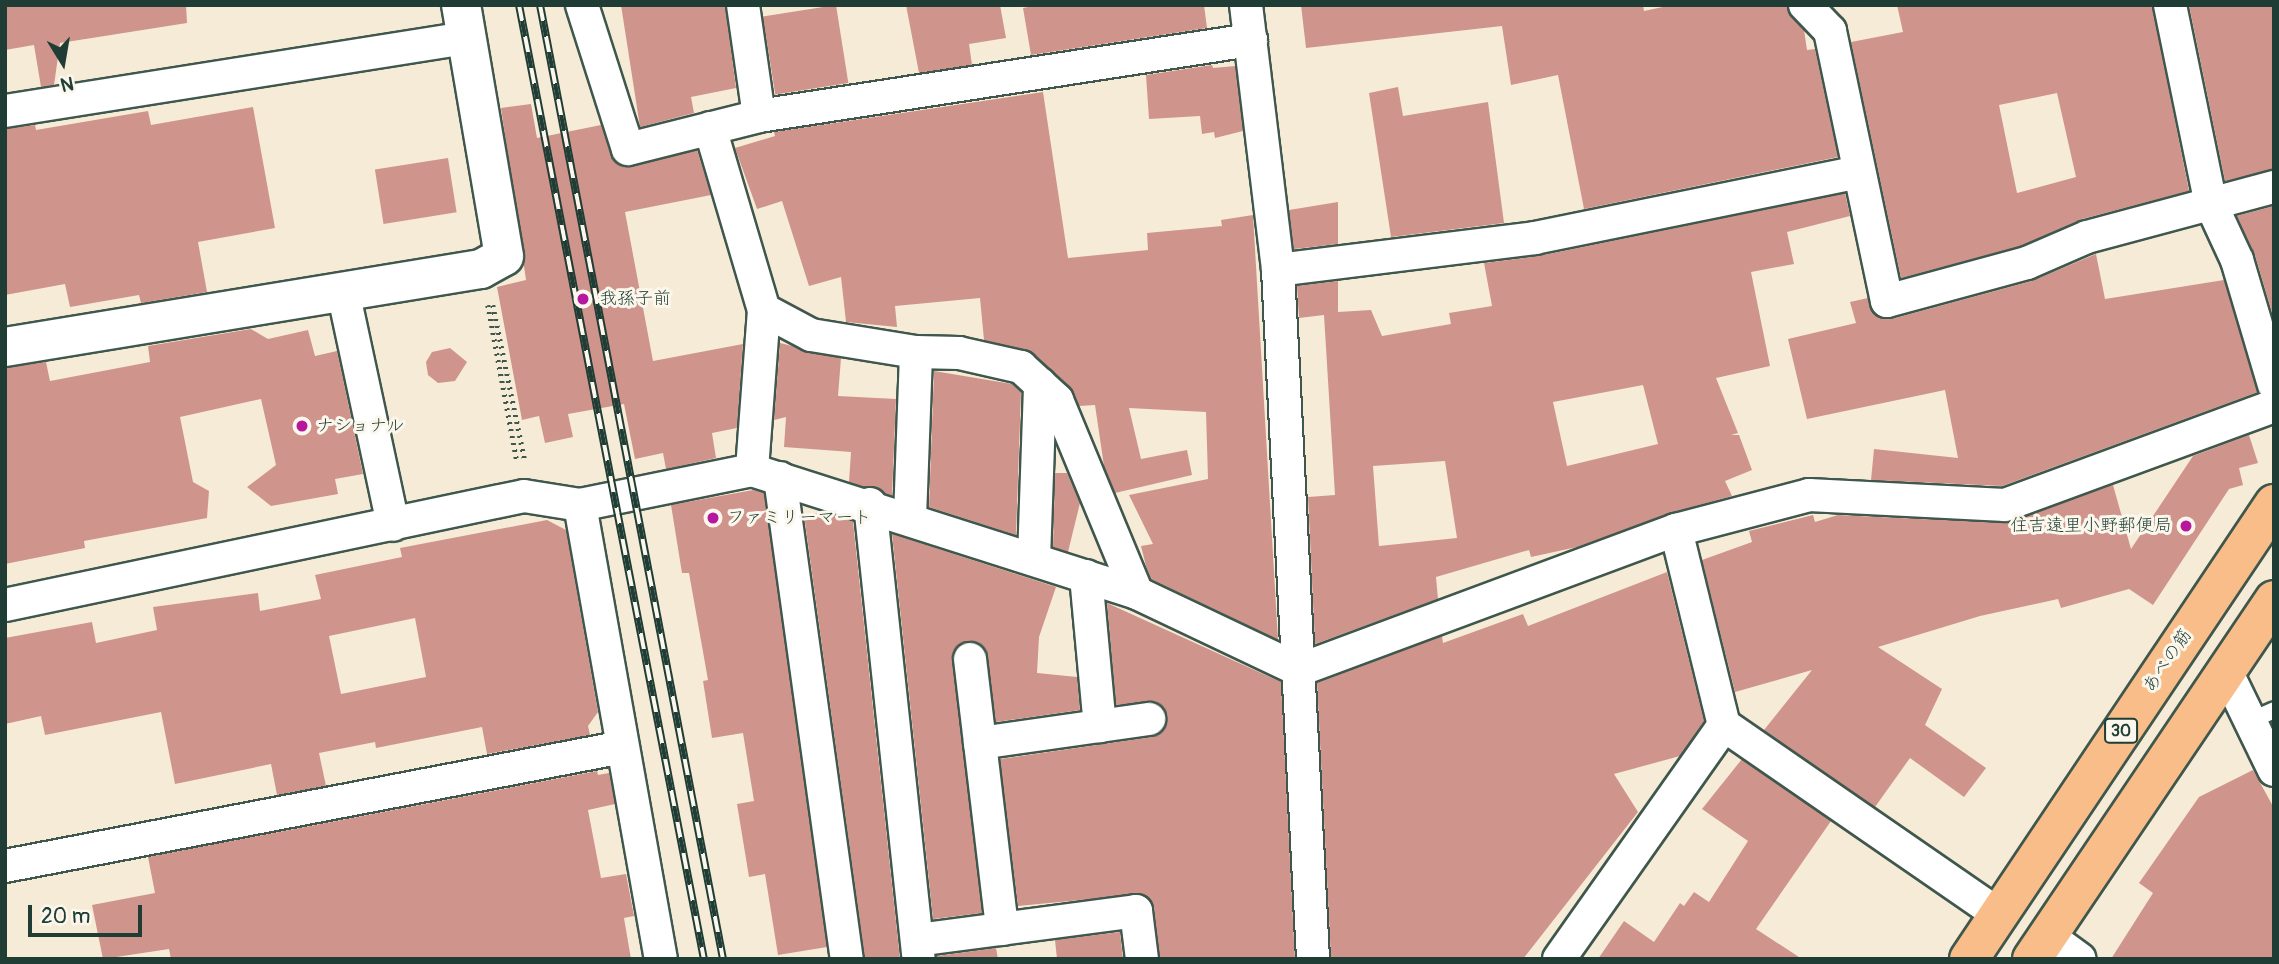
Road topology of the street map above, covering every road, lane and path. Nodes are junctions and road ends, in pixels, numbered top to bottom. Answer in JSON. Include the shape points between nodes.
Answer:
{"nodes":[{"id":1,"x":582,"y":5,"type":"edge"},
{"id":2,"x":743,"y":5,"type":"edge"},
{"id":3,"x":1247,"y":5,"type":"edge"},
{"id":4,"x":1805,"y":5,"type":"edge"},
{"id":5,"x":2170,"y":5,"type":"edge"},
{"id":6,"x":464,"y":22,"type":"edge"},
{"id":7,"x":1251,"y":40,"type":"junction"},
{"id":8,"x":5,"y":111,"type":"edge"},
{"id":9,"x":759,"y":116,"type":"junction"},
{"id":10,"x":710,"y":128,"type":"junction"},
{"id":11,"x":1858,"y":172,"type":"junction"},
{"id":12,"x":2274,"y":187,"type":"edge"},
{"id":13,"x":2211,"y":204,"type":"junction"},
{"id":14,"x":481,"y":269,"type":"junction"},
{"id":15,"x":1278,"y":270,"type":"junction"},
{"id":16,"x":343,"y":291,"type":"junction"},
{"id":17,"x":764,"y":310,"type":"junction"},
{"id":18,"x":5,"y":347,"type":"edge"},
{"id":19,"x":916,"y":352,"type":"junction"},
{"id":20,"x":1040,"y":384,"type":"junction"},
{"id":21,"x":2274,"y":385,"type":"edge"},
{"id":22,"x":2274,"y":406,"type":"edge"},
{"id":23,"x":766,"y":474,"type":"junction"},
{"id":24,"x":524,"y":495,"type":"junction"},
{"id":25,"x":870,"y":504,"type":"junction"},
{"id":26,"x":2274,"y":504,"type":"edge"},
{"id":27,"x":580,"y":505,"type":"junction"},
{"id":28,"x":910,"y":518,"type":"junction"},
{"id":29,"x":393,"y":526,"type":"junction"},
{"id":30,"x":1676,"y":530,"type":"junction"},
{"id":31,"x":1034,"y":559,"type":"junction"},
{"id":32,"x":1086,"y":576,"type":"junction"},
{"id":33,"x":1137,"y":593,"type":"junction"},
{"id":34,"x":2274,"y":600,"type":"edge"},
{"id":35,"x":5,"y":605,"type":"edge"},
{"id":36,"x":970,"y":659,"type":"dead end"},
{"id":37,"x":1298,"y":670,"type":"junction"},
{"id":38,"x":2226,"y":671,"type":"junction"},
{"id":39,"x":2263,"y":715,"type":"edge"},
{"id":40,"x":1149,"y":719,"type":"dead end"},
{"id":41,"x":1724,"y":725,"type":"junction"},
{"id":42,"x":1100,"y":726,"type":"junction"},
{"id":43,"x":980,"y":743,"type":"junction"},
{"id":44,"x":623,"y":747,"type":"junction"},
{"id":45,"x":2274,"y":770,"type":"edge"},
{"id":46,"x":5,"y":866,"type":"edge"},
{"id":47,"x":1998,"y":914,"type":"junction"},
{"id":48,"x":1002,"y":929,"type":"junction"},
{"id":49,"x":2040,"y":947,"type":"edge"},
{"id":50,"x":918,"y":949,"type":"edge"},
{"id":51,"x":661,"y":959,"type":"edge"},
{"id":52,"x":847,"y":959,"type":"edge"},
{"id":53,"x":1142,"y":959,"type":"edge"},
{"id":54,"x":1313,"y":959,"type":"edge"},
{"id":55,"x":1559,"y":959,"type":"edge"},
{"id":56,"x":1969,"y":959,"type":"edge"},
{"id":57,"x":2080,"y":959,"type":"edge"}],
"edges":[{"from":1,"to":10,"type":"street","via":[[628,149]]},
{"from":2,"to":9,"type":"street"},
{"from":3,"to":7,"type":"street"},
{"from":4,"to":11,"type":"street","via":[[1830,31]]},
{"from":5,"to":13,"type":"street"},
{"from":6,"to":8,"type":"street"},
{"from":6,"to":14,"type":"street","via":[[504,256]]},
{"from":7,"to":9,"type":"street"},
{"from":7,"to":15,"type":"street"},
{"from":9,"to":10,"type":"street"},
{"from":10,"to":17,"type":"street"},
{"from":11,"to":13,"type":"street","via":[[1887,302],[2027,263],[2087,237]]},
{"from":11,"to":15,"type":"street","via":[[1535,237]]},
{"from":12,"to":13,"type":"street"},
{"from":13,"to":21,"type":"street","via":[[2237,260]]},
{"from":14,"to":16,"type":"street"},
{"from":14,"to":24,"type":"path"},
{"from":15,"to":37,"type":"street"},
{"from":16,"to":18,"type":"street"},
{"from":16,"to":29,"type":"street"},
{"from":17,"to":19,"type":"street","via":[[811,335]]},
{"from":17,"to":23,"type":"street"},
{"from":19,"to":20,"type":"street","via":[[959,354],[1021,367]]},
{"from":19,"to":28,"type":"street"},
{"from":20,"to":31,"type":"street"},
{"from":20,"to":33,"type":"street","via":[[1058,400]]},
{"from":22,"to":30,"type":"street","via":[[2005,505],[1810,495]]},
{"from":23,"to":25,"type":"street"},
{"from":23,"to":27,"type":"street"},
{"from":23,"to":52,"type":"street"},
{"from":24,"to":27,"type":"street"},
{"from":24,"to":29,"type":"street"},
{"from":25,"to":28,"type":"street"},
{"from":25,"to":50,"type":"street"},
{"from":26,"to":47,"type":"main road","name":"あべの筋","number":"30"},
{"from":27,"to":44,"type":"street"},
{"from":28,"to":31,"type":"street"},
{"from":29,"to":35,"type":"street"},
{"from":30,"to":37,"type":"street"},
{"from":30,"to":41,"type":"street"},
{"from":31,"to":32,"type":"street"},
{"from":32,"to":33,"type":"street"},
{"from":32,"to":42,"type":"street"},
{"from":33,"to":37,"type":"street"},
{"from":34,"to":38,"type":"main road"},
{"from":36,"to":43,"type":"street"},
{"from":37,"to":54,"type":"street"},
{"from":38,"to":39,"type":"street"},
{"from":38,"to":49,"type":"main road"},
{"from":39,"to":45,"type":"street"},
{"from":40,"to":42,"type":"street"},
{"from":41,"to":47,"type":"street"},
{"from":41,"to":55,"type":"street"},
{"from":42,"to":43,"type":"street"},
{"from":43,"to":48,"type":"street"},
{"from":44,"to":46,"type":"street"},
{"from":44,"to":51,"type":"street"},
{"from":47,"to":56,"type":"main road","name":"あべの筋","number":"30"},
{"from":48,"to":50,"type":"street"},
{"from":48,"to":53,"type":"street","via":[[1136,911]]},
{"from":49,"to":57,"type":"street"}]}
